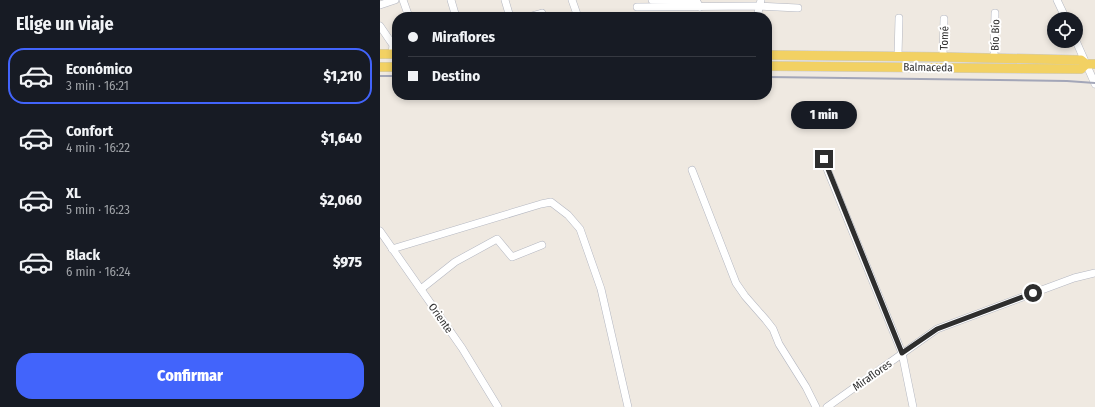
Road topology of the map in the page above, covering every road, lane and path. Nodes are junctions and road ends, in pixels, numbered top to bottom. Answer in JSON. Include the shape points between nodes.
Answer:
{"nodes":[{"id":1,"x":395,"y":0,"type":"edge"},
{"id":2,"x":404,"y":0,"type":"edge"},
{"id":3,"x":451,"y":0,"type":"edge"},
{"id":4,"x":505,"y":0,"type":"edge"},
{"id":5,"x":572,"y":0,"type":"edge"},
{"id":6,"x":648,"y":0,"type":"edge"},
{"id":7,"x":652,"y":0,"type":"edge"},
{"id":8,"x":1060,"y":1,"type":"edge"},
{"id":9,"x":723,"y":3,"type":"edge"},
{"id":10,"x":760,"y":3,"type":"edge"},
{"id":11,"x":380,"y":5,"type":"edge"},
{"id":12,"x":700,"y":6,"type":"junction"},
{"id":13,"x":798,"y":8,"type":"dead end"},
{"id":14,"x":408,"y":12,"type":"edge"},
{"id":15,"x":455,"y":12,"type":"edge"},
{"id":16,"x":509,"y":12,"type":"edge"},
{"id":17,"x":576,"y":12,"type":"edge"},
{"id":18,"x":1064,"y":12,"type":"edge"},
{"id":19,"x":995,"y":13,"type":"dead end"},
{"id":20,"x":899,"y":18,"type":"dead end"},
{"id":21,"x":944,"y":19,"type":"dead end"},
{"id":22,"x":380,"y":26,"type":"edge"},
{"id":23,"x":392,"y":44,"type":"edge"},
{"id":24,"x":1081,"y":48,"type":"edge"},
{"id":25,"x":380,"y":54,"type":"edge"},
{"id":26,"x":392,"y":54,"type":"edge"},
{"id":27,"x":772,"y":55,"type":"edge"},
{"id":28,"x":898,"y":56,"type":"junction"},
{"id":29,"x":943,"y":57,"type":"junction"},
{"id":30,"x":994,"y":58,"type":"junction"},
{"id":31,"x":1091,"y":64,"type":"edge"},
{"id":32,"x":772,"y":66,"type":"edge"},
{"id":33,"x":380,"y":67,"type":"edge"},
{"id":34,"x":392,"y":67,"type":"edge"},
{"id":35,"x":1095,"y":84,"type":"edge"},
{"id":36,"x":824,"y":159,"type":"dead end"},
{"id":37,"x":692,"y":170,"type":"dead end"},
{"id":38,"x":380,"y":232,"type":"edge"},
{"id":39,"x":542,"y":245,"type":"dead end"},
{"id":40,"x":392,"y":248,"type":"junction"},
{"id":41,"x":1095,"y":273,"type":"edge"},
{"id":42,"x":421,"y":289,"type":"junction"},
{"id":43,"x":902,"y":353,"type":"junction"},
{"id":44,"x":498,"y":407,"type":"edge"},
{"id":45,"x":628,"y":407,"type":"edge"},
{"id":46,"x":816,"y":407,"type":"edge"},
{"id":47,"x":827,"y":407,"type":"edge"},
{"id":48,"x":913,"y":407,"type":"edge"}],
"edges":[{"from":1,"to":11,"type":"street"},
{"from":2,"to":14,"type":"street"},
{"from":3,"to":15,"type":"street"},
{"from":4,"to":16,"type":"street"},
{"from":5,"to":17,"type":"street"},
{"from":6,"to":12,"type":"street","via":[[637,7]]},
{"from":7,"to":12,"type":"street","via":[[692,1]]},
{"from":8,"to":18,"type":"street"},
{"from":9,"to":10,"type":"street"},
{"from":9,"to":12,"type":"street"},
{"from":10,"to":13,"type":"street"},
{"from":19,"to":30,"type":"street","name":"Bío Bío"},
{"from":20,"to":28,"type":"street"},
{"from":21,"to":29,"type":"street","name":"Tomé"},
{"from":22,"to":23,"type":"street"},
{"from":24,"to":31,"type":"street"},
{"from":25,"to":26,"type":"main road"},
{"from":27,"to":28,"type":"main road","name":"Balmaceda"},
{"from":28,"to":29,"type":"main road","name":"Balmaceda"},
{"from":29,"to":30,"type":"main road","name":"Balmaceda"},
{"from":30,"to":31,"type":"main road","name":"Balmaceda","via":[[1081,60]]},
{"from":31,"to":32,"type":"main road","name":"Balmaceda","via":[[1081,69]]},
{"from":31,"to":35,"type":"street"},
{"from":33,"to":34,"type":"main road"},
{"from":36,"to":43,"type":"street"},
{"from":37,"to":46,"type":"street","via":[[736,284],[772,329]]},
{"from":38,"to":40,"type":"street","name":"Oriente"},
{"from":39,"to":42,"type":"street","via":[[512,257],[497,239],[455,262]]},
{"from":40,"to":42,"type":"street","name":"Oriente"},
{"from":40,"to":45,"type":"street","via":[[551,202],[568,215],[580,229],[601,289]]},
{"from":41,"to":43,"type":"street","name":"Miraflores","via":[[1074,278],[937,329]]},
{"from":42,"to":44,"type":"street","name":"Oriente","via":[[462,348]]},
{"from":43,"to":47,"type":"street","name":"Miraflores"},
{"from":43,"to":48,"type":"street"}]}
